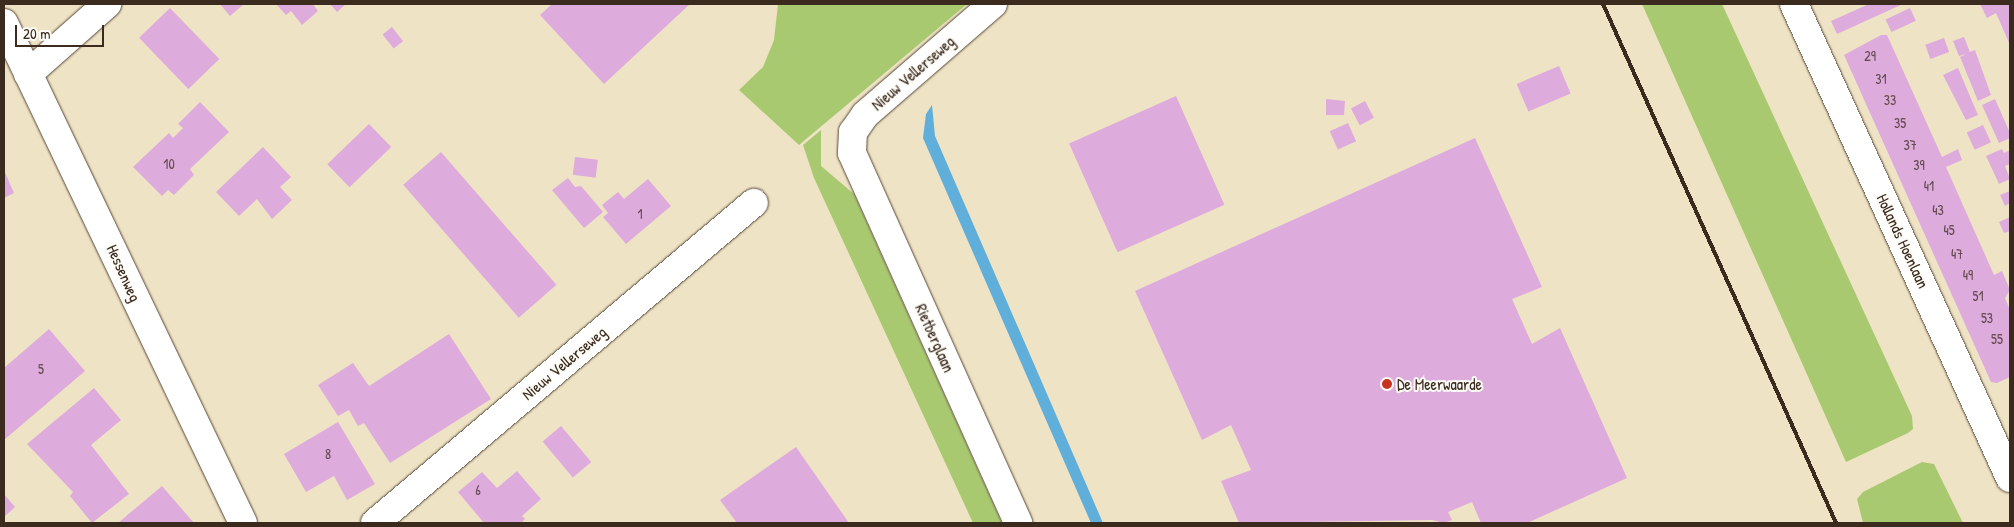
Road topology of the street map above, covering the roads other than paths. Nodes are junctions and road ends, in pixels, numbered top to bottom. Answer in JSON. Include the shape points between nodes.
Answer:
{"nodes":[{"id":1,"x":107,"y":4,"type":"edge"},
{"id":2,"x":993,"y":4,"type":"edge"},
{"id":3,"x":1794,"y":4,"type":"edge"},
{"id":4,"x":4,"y":23,"type":"edge"},
{"id":5,"x":28,"y":74,"type":"junction"},
{"id":6,"x":852,"y":153,"type":"joint"},
{"id":7,"x":754,"y":203,"type":"dead end"},
{"id":8,"x":2010,"y":478,"type":"edge"},
{"id":9,"x":243,"y":523,"type":"edge"},
{"id":10,"x":375,"y":523,"type":"edge"},
{"id":11,"x":1018,"y":523,"type":"edge"}],
"edges":[{"from":1,"to":5,"type":"street"},
{"from":2,"to":6,"type":"street","name":"Nieuw Vellerseweg","via":[[865,115],[853,132]]},
{"from":3,"to":8,"type":"street","name":"Hollands Hoenlaan"},
{"from":4,"to":5,"type":"street","name":"Hessenweg"},
{"from":5,"to":9,"type":"street","name":"Hessenweg"},
{"from":6,"to":11,"type":"street","name":"Rietberglaan"},
{"from":7,"to":10,"type":"street","name":"Nieuw Vellerseweg"}]}
